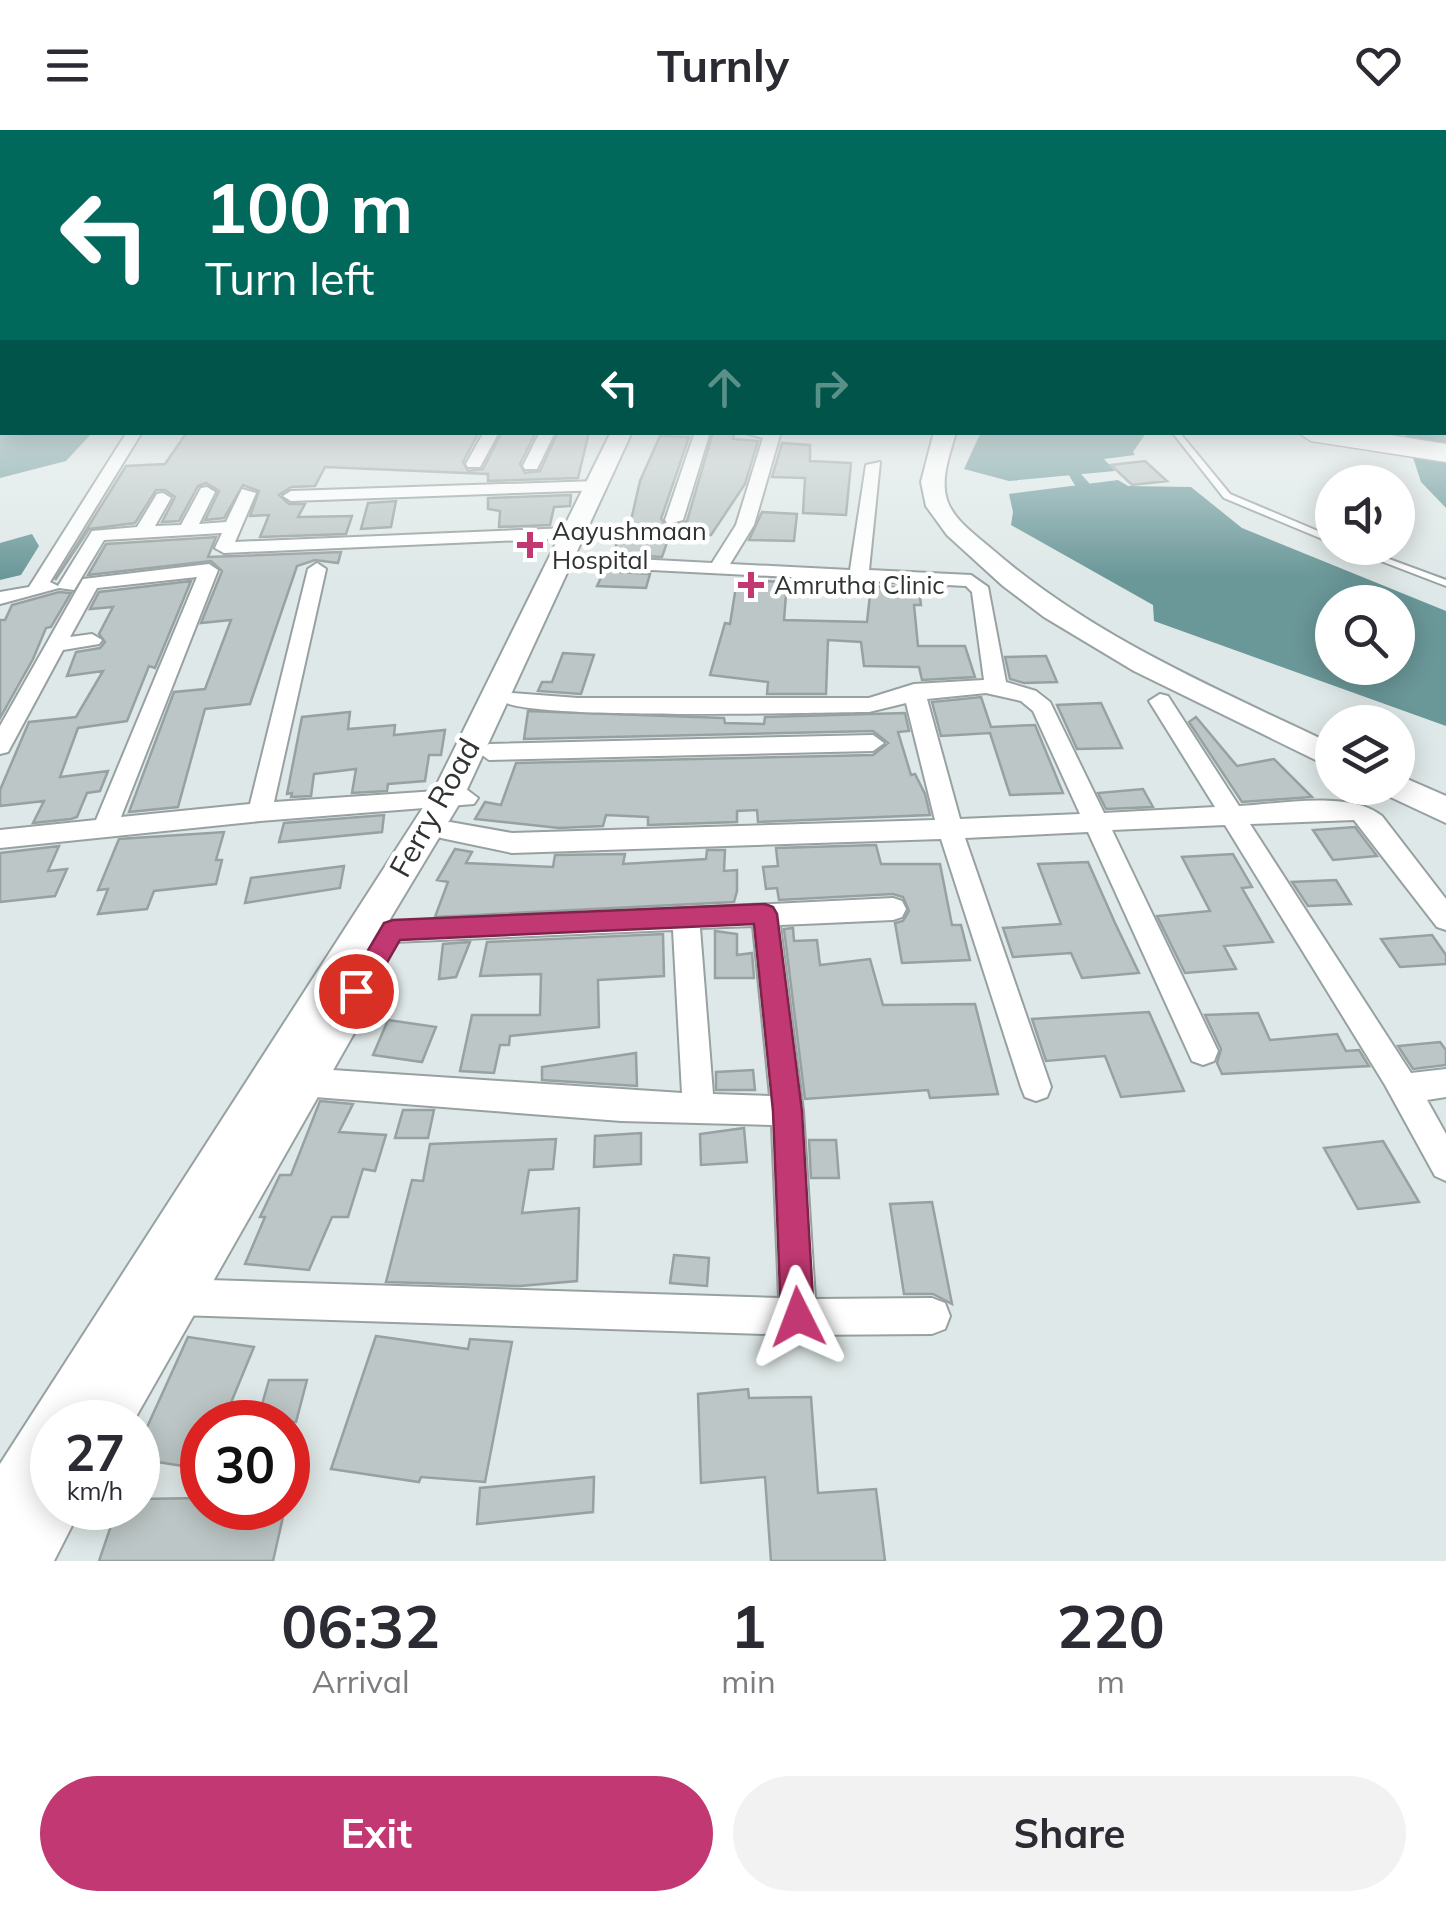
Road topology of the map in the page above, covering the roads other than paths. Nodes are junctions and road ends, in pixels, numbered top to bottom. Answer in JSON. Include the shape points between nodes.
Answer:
{"nodes":[{"id":1,"x":126,"y":445,"type":"edge"},
{"id":2,"x":485,"y":445,"type":"edge"},
{"id":3,"x":542,"y":445,"type":"edge"},
{"id":4,"x":616,"y":445,"type":"edge"},
{"id":5,"x":634,"y":445,"type":"edge"},
{"id":6,"x":698,"y":445,"type":"edge"},
{"id":7,"x":769,"y":445,"type":"edge"},
{"id":8,"x":942,"y":445,"type":"edge"},
{"id":9,"x":958,"y":445,"type":"edge"},
{"id":10,"x":1185,"y":445,"type":"edge"},
{"id":11,"x":1390,"y":445,"type":"edge"},
{"id":12,"x":1446,"y":453,"type":"edge"},
{"id":13,"x":474,"y":464,"type":"dead end"},
{"id":14,"x":874,"y":464,"type":"dead end"},
{"id":15,"x":531,"y":466,"type":"dead end"},
{"id":16,"x":597,"y":486,"type":"junction"},
{"id":17,"x":207,"y":492,"type":"dead end"},
{"id":18,"x":248,"y":493,"type":"dead end"},
{"id":19,"x":291,"y":496,"type":"dead end"},
{"id":20,"x":163,"y":498,"type":"dead end"},
{"id":21,"x":674,"y":520,"type":"dead end"},
{"id":22,"x":233,"y":528,"type":"junction"},
{"id":23,"x":187,"y":529,"type":"junction"},
{"id":24,"x":142,"y":532,"type":"junction"},
{"id":25,"x":1315,"y":533,"type":"edge"},
{"id":26,"x":582,"y":542,"type":"junction"},
{"id":27,"x":1398,"y":565,"type":"edge"},
{"id":28,"x":718,"y":568,"type":"junction"},
{"id":29,"x":317,"y":569,"type":"dead end"},
{"id":30,"x":859,"y":575,"type":"junction"},
{"id":31,"x":90,"y":583,"type":"junction"},
{"id":32,"x":1446,"y":583,"type":"edge"},
{"id":33,"x":67,"y":586,"type":"junction"},
{"id":34,"x":36,"y":590,"type":"junction"},
{"id":35,"x":1,"y":596,"type":"edge"},
{"id":36,"x":92,"y":640,"type":"dead end"},
{"id":37,"x":56,"y":645,"type":"junction"},
{"id":38,"x":996,"y":688,"type":"junction"},
{"id":39,"x":914,"y":691,"type":"junction"},
{"id":40,"x":508,"y":693,"type":"junction"},
{"id":41,"x":1160,"y":701,"type":"dead end"},
{"id":42,"x":1315,"y":733,"type":"edge"},
{"id":43,"x":873,"y":743,"type":"dead end"},
{"id":44,"x":0,"y":746,"type":"edge"},
{"id":45,"x":1315,"y":748,"type":"edge"},
{"id":46,"x":489,"y":752,"type":"junction"},
{"id":47,"x":1415,"y":779,"type":"edge"},
{"id":48,"x":1446,"y":793,"type":"edge"},
{"id":49,"x":1415,"y":796,"type":"edge"},
{"id":50,"x":455,"y":808,"type":"junction"},
{"id":51,"x":1446,"y":810,"type":"edge"},
{"id":52,"x":260,"y":812,"type":"junction"},
{"id":53,"x":1229,"y":815,"type":"junction"},
{"id":54,"x":1093,"y":822,"type":"junction"},
{"id":55,"x":104,"y":826,"type":"junction"},
{"id":56,"x":950,"y":829,"type":"junction"},
{"id":57,"x":0,"y":838,"type":"edge"},
{"id":58,"x":893,"y":908,"type":"dead end"},
{"id":59,"x":765,"y":914,"type":"junction"},
{"id":60,"x":686,"y":917,"type":"junction"},
{"id":61,"x":1446,"y":918,"type":"edge"},
{"id":62,"x":393,"y":930,"type":"junction"},
{"id":63,"x":1203,"y":1051,"type":"dead end"},
{"id":64,"x":302,"y":1082,"type":"junction"},
{"id":65,"x":1446,"y":1083,"type":"edge"},
{"id":66,"x":1036,"y":1087,"type":"dead end"},
{"id":67,"x":1403,"y":1088,"type":"junction"},
{"id":68,"x":699,"y":1110,"type":"junction"},
{"id":69,"x":788,"y":1111,"type":"junction"},
{"id":70,"x":1446,"y":1165,"type":"edge"},
{"id":71,"x":177,"y":1297,"type":"junction"},
{"id":72,"x":932,"y":1316,"type":"dead end"},
{"id":73,"x":798,"y":1317,"type":"junction"},
{"id":74,"x":73,"y":1400,"type":"edge"},
{"id":75,"x":116,"y":1400,"type":"edge"},
{"id":76,"x":30,"y":1468,"type":"edge"},
{"id":77,"x":0,"y":1516,"type":"edge"},
{"id":78,"x":40,"y":1530,"type":"edge"},
{"id":79,"x":21,"y":1561,"type":"edge"}],
"edges":[{"from":1,"to":34,"type":"street"},
{"from":2,"to":13,"type":"street"},
{"from":3,"to":15,"type":"street"},
{"from":4,"to":16,"type":"street","name":"Ferry Road"},
{"from":5,"to":26,"type":"street","name":"Ferry Road"},
{"from":6,"to":21,"type":"street"},
{"from":7,"to":28,"type":"street","via":[[745,525]]},
{"from":8,"to":45,"type":"street","via":[[932,482],[935,500],[945,519],[993,565],[1094,636]]},
{"from":9,"to":42,"type":"street","via":[[947,497],[1008,561],[1105,626]]},
{"from":10,"to":25,"type":"lane","via":[[1227,496]]},
{"from":11,"to":12,"type":"highway"},
{"from":14,"to":30,"type":"street"},
{"from":16,"to":19,"type":"street"},
{"from":16,"to":26,"type":"street","name":"Ferry Road"},
{"from":17,"to":23,"type":"street"},
{"from":18,"to":22,"type":"street"},
{"from":20,"to":24,"type":"street"},
{"from":22,"to":23,"type":"street"},
{"from":22,"to":26,"type":"street","via":[[224,548]]},
{"from":23,"to":24,"type":"street"},
{"from":24,"to":33,"type":"street","via":[[98,535]]},
{"from":26,"to":28,"type":"street"},
{"from":26,"to":40,"type":"street","name":"Ferry Road"},
{"from":27,"to":32,"type":"lane"},
{"from":28,"to":30,"type":"street"},
{"from":29,"to":52,"type":"street"},
{"from":30,"to":38,"type":"street","via":[[978,586]]},
{"from":31,"to":33,"type":"street"},
{"from":31,"to":37,"type":"street"},
{"from":31,"to":55,"type":"street","via":[[209,570]]},
{"from":33,"to":34,"type":"street"},
{"from":34,"to":35,"type":"street"},
{"from":36,"to":37,"type":"street"},
{"from":37,"to":44,"type":"street"},
{"from":38,"to":39,"type":"street"},
{"from":38,"to":54,"type":"street","via":[[1035,696]]},
{"from":39,"to":40,"type":"street","via":[[869,705],[578,705]]},
{"from":39,"to":56,"type":"street"},
{"from":40,"to":46,"type":"street","name":"Ferry Road"},
{"from":40,"to":50,"type":"street","name":"Ferry Road"},
{"from":41,"to":53,"type":"street"},
{"from":43,"to":46,"type":"street"},
{"from":46,"to":50,"type":"street","name":"Ferry Road"},
{"from":47,"to":48,"type":"street"},
{"from":49,"to":51,"type":"street"},
{"from":50,"to":52,"type":"street"},
{"from":50,"to":56,"type":"street","via":[[512,843]]},
{"from":50,"to":62,"type":"street","name":"Ferry Road"},
{"from":50,"to":74,"type":"street","name":"Ferry Road"},
{"from":52,"to":55,"type":"street"},
{"from":53,"to":54,"type":"street"},
{"from":53,"to":61,"type":"street","via":[[1362,812]]},
{"from":53,"to":67,"type":"street"},
{"from":54,"to":56,"type":"street"},
{"from":54,"to":63,"type":"street"},
{"from":55,"to":57,"type":"street"},
{"from":56,"to":66,"type":"street"},
{"from":58,"to":59,"type":"street"},
{"from":59,"to":60,"type":"street"},
{"from":59,"to":69,"type":"street"},
{"from":60,"to":62,"type":"street"},
{"from":60,"to":68,"type":"street"},
{"from":62,"to":64,"type":"street","name":"Ferry Road"},
{"from":64,"to":68,"type":"street"},
{"from":64,"to":71,"type":"street","name":"Ferry Road"},
{"from":65,"to":67,"type":"street"},
{"from":67,"to":70,"type":"street"},
{"from":68,"to":69,"type":"street"},
{"from":69,"to":73,"type":"street"},
{"from":71,"to":73,"type":"street"},
{"from":71,"to":75,"type":"street","name":"Ferry Road"},
{"from":72,"to":73,"type":"street"},
{"from":76,"to":77,"type":"street"},
{"from":78,"to":79,"type":"street"}]}
